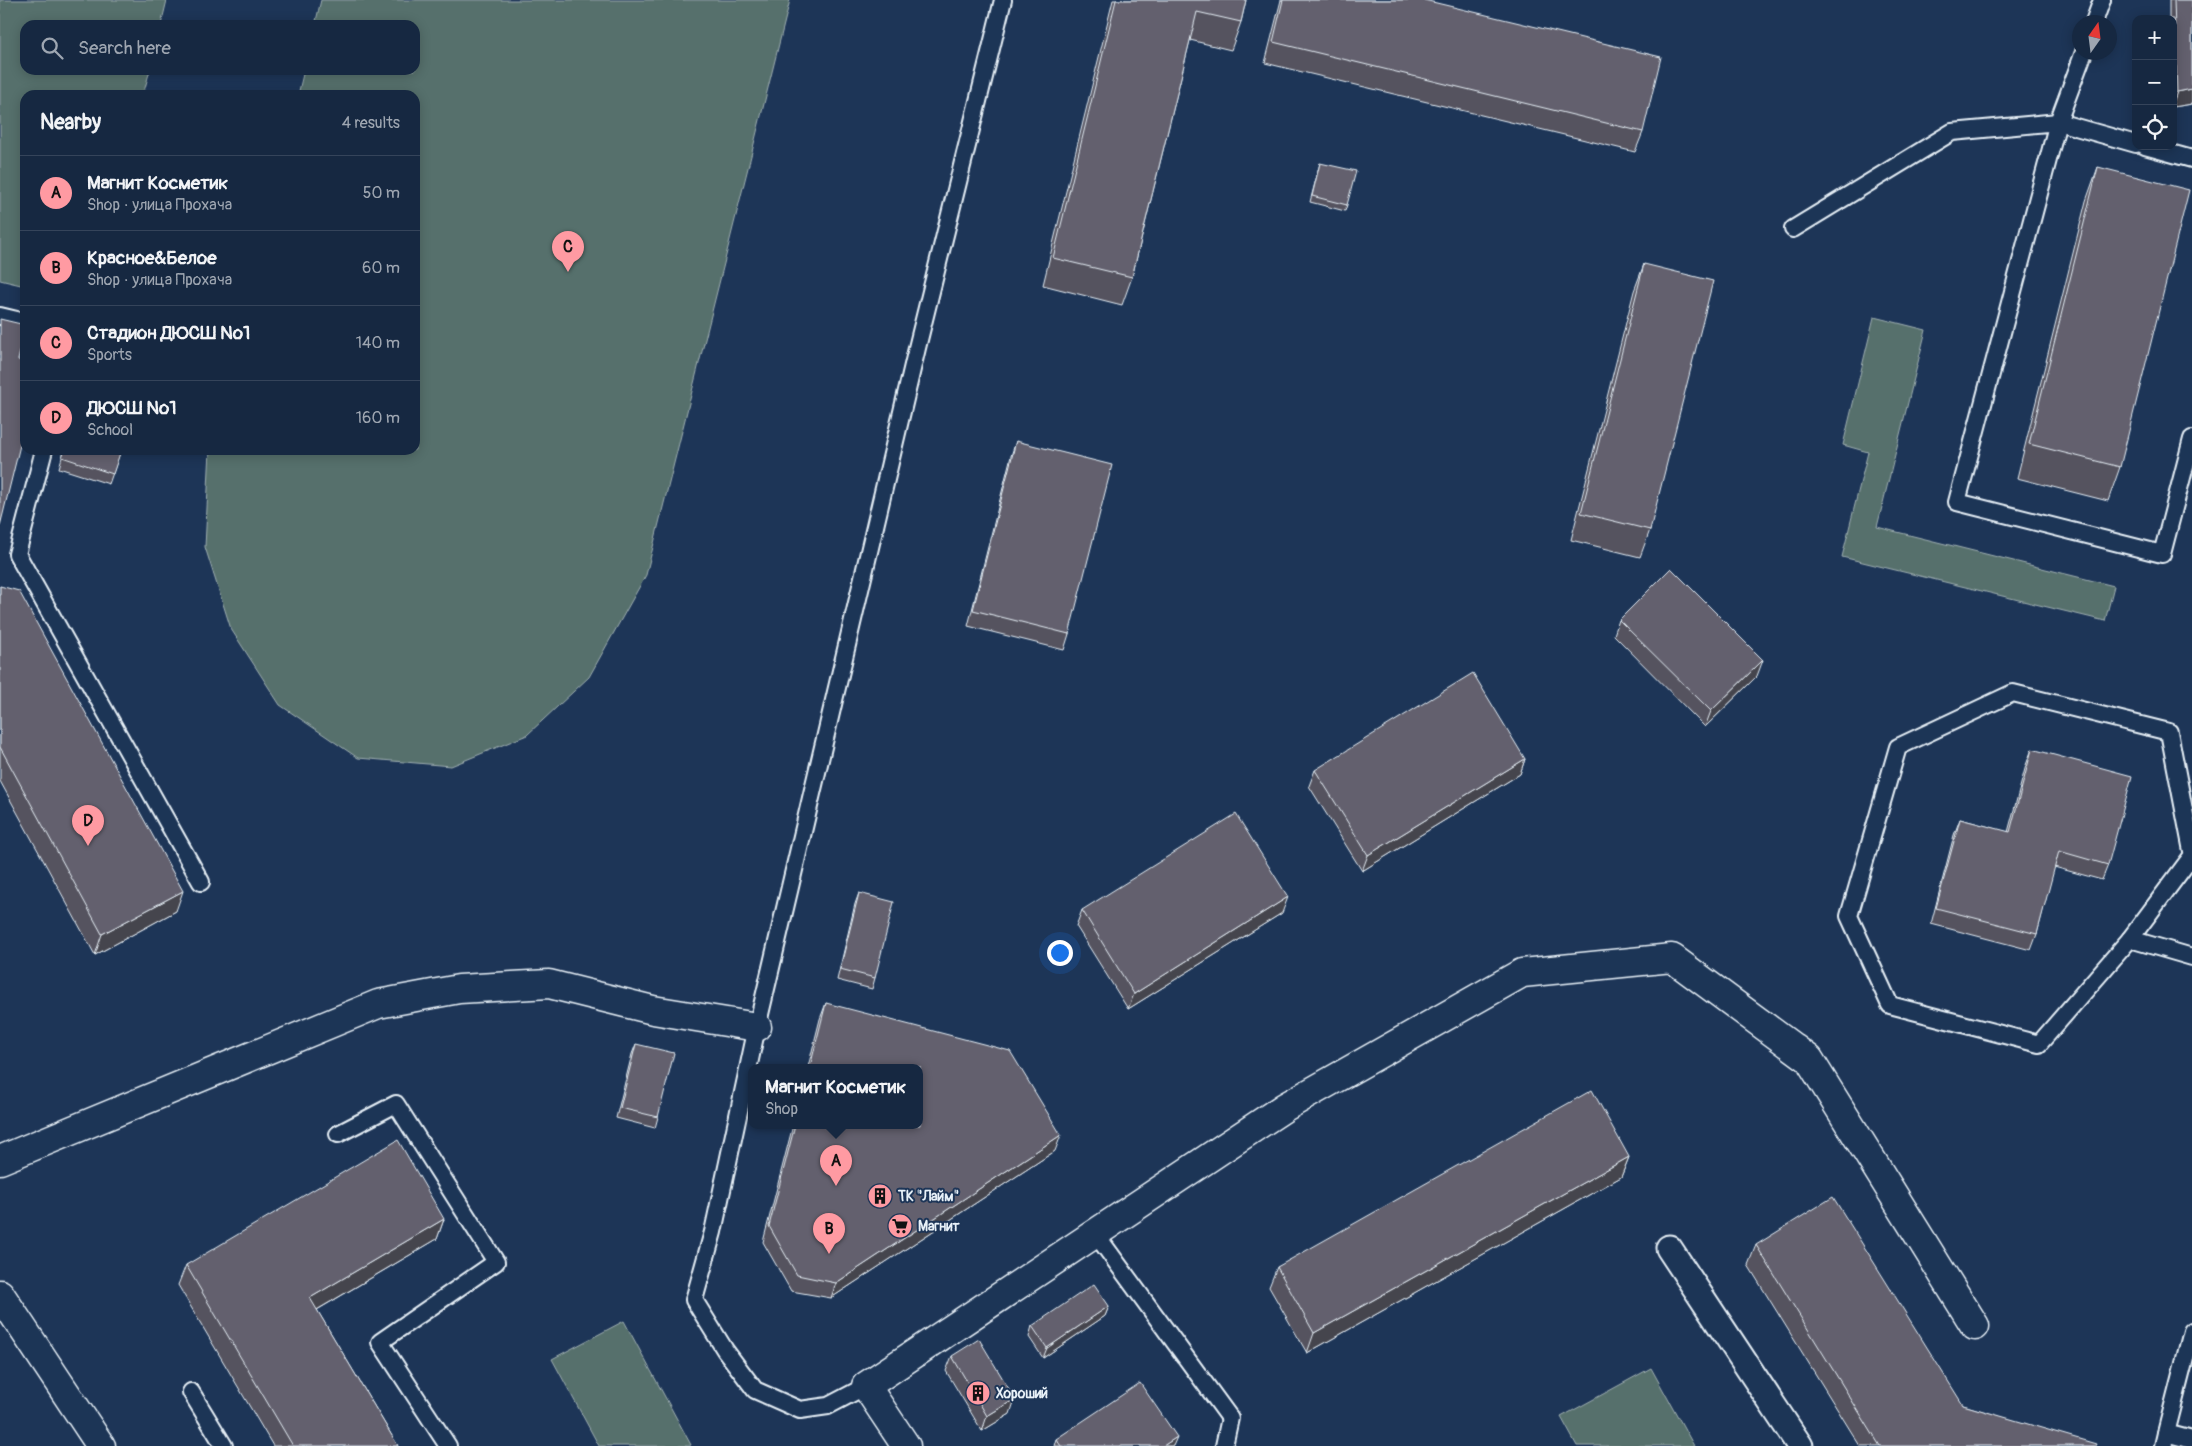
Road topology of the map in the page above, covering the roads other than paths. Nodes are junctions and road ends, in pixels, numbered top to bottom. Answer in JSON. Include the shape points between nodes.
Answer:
{"nodes":[{"id":1,"x":1003,"y":0,"type":"edge"},
{"id":2,"x":2102,"y":0,"type":"edge"},
{"id":3,"x":2097,"y":15,"type":"edge"},
{"id":4,"x":2081,"y":60,"type":"edge"},
{"id":5,"x":2058,"y":122,"type":"junction"},
{"id":6,"x":2132,"y":143,"type":"edge"},
{"id":7,"x":2159,"y":150,"type":"edge"},
{"id":8,"x":2192,"y":159,"type":"edge"},
{"id":9,"x":1793,"y":229,"type":"dead end"},
{"id":10,"x":0,"y":316,"type":"edge"},
{"id":11,"x":20,"y":321,"type":"edge"},
{"id":12,"x":2192,"y":439,"type":"edge"},
{"id":13,"x":43,"y":455,"type":"edge"},
{"id":14,"x":2192,"y":851,"type":"edge"},
{"id":15,"x":2192,"y":856,"type":"edge"},
{"id":16,"x":201,"y":882,"type":"dead end"},
{"id":17,"x":2130,"y":939,"type":"junction"},
{"id":18,"x":2192,"y":957,"type":"edge"},
{"id":19,"x":757,"y":1026,"type":"junction"},
{"id":20,"x":749,"y":1064,"type":"edge"},
{"id":21,"x":748,"y":1068,"type":"edge"},
{"id":22,"x":338,"y":1134,"type":"dead end"},
{"id":23,"x":0,"y":1160,"type":"edge"},
{"id":24,"x":1095,"y":1233,"type":"junction"},
{"id":25,"x":1669,"y":1248,"type":"dead end"},
{"id":26,"x":0,"y":1294,"type":"edge"},
{"id":27,"x":1975,"y":1326,"type":"dead end"},
{"id":28,"x":2192,"y":1331,"type":"edge"},
{"id":29,"x":866,"y":1386,"type":"junction"},
{"id":30,"x":191,"y":1392,"type":"dead end"},
{"id":31,"x":2165,"y":1440,"type":"edge"},
{"id":32,"x":2192,"y":1440,"type":"edge"},
{"id":33,"x":101,"y":1446,"type":"edge"},
{"id":34,"x":224,"y":1446,"type":"edge"},
{"id":35,"x":448,"y":1446,"type":"edge"},
{"id":36,"x":906,"y":1446,"type":"edge"},
{"id":37,"x":1224,"y":1446,"type":"edge"},
{"id":38,"x":1800,"y":1446,"type":"edge"}],
"edges":[{"from":1,"to":19,"type":"lane","via":[[914,358]]},
{"from":2,"to":3,"type":"lane"},
{"from":4,"to":5,"type":"lane"},
{"from":5,"to":6,"type":"lane"},
{"from":5,"to":9,"type":"lane","via":[[1952,132]]},
{"from":5,"to":12,"type":"lane","via":[[1957,502],[2162,554]]},
{"from":7,"to":8,"type":"lane"},
{"from":10,"to":11,"type":"lane"},
{"from":13,"to":16,"type":"lane","via":[[17,554]]},
{"from":14,"to":17,"type":"lane","via":[[2169,732],[2013,693],[1898,747],[1849,916],[1890,1004],[2039,1044]]},
{"from":15,"to":17,"type":"lane"},
{"from":17,"to":18,"type":"lane"},
{"from":19,"to":20,"type":"lane"},
{"from":19,"to":23,"type":"street","via":[[653,1010],[549,984],[459,989],[378,1004]]},
{"from":21,"to":29,"type":"lane","via":[[713,1232],[694,1300],[724,1350],[755,1390],[800,1410],[828,1406]]},
{"from":22,"to":35,"type":"lane","via":[[396,1104],[496,1262],[380,1342]]},
{"from":24,"to":27,"type":"street","via":[[1285,1107],[1522,973],[1672,958],[1809,1058]]},
{"from":24,"to":29,"type":"street"},
{"from":24,"to":37,"type":"lane","via":[[1230,1418]]},
{"from":25,"to":38,"type":"street"},
{"from":26,"to":33,"type":"street"},
{"from":28,"to":31,"type":"lane"},
{"from":29,"to":36,"type":"street"},
{"from":30,"to":34,"type":"lane"},
{"from":31,"to":32,"type":"lane"}]}
